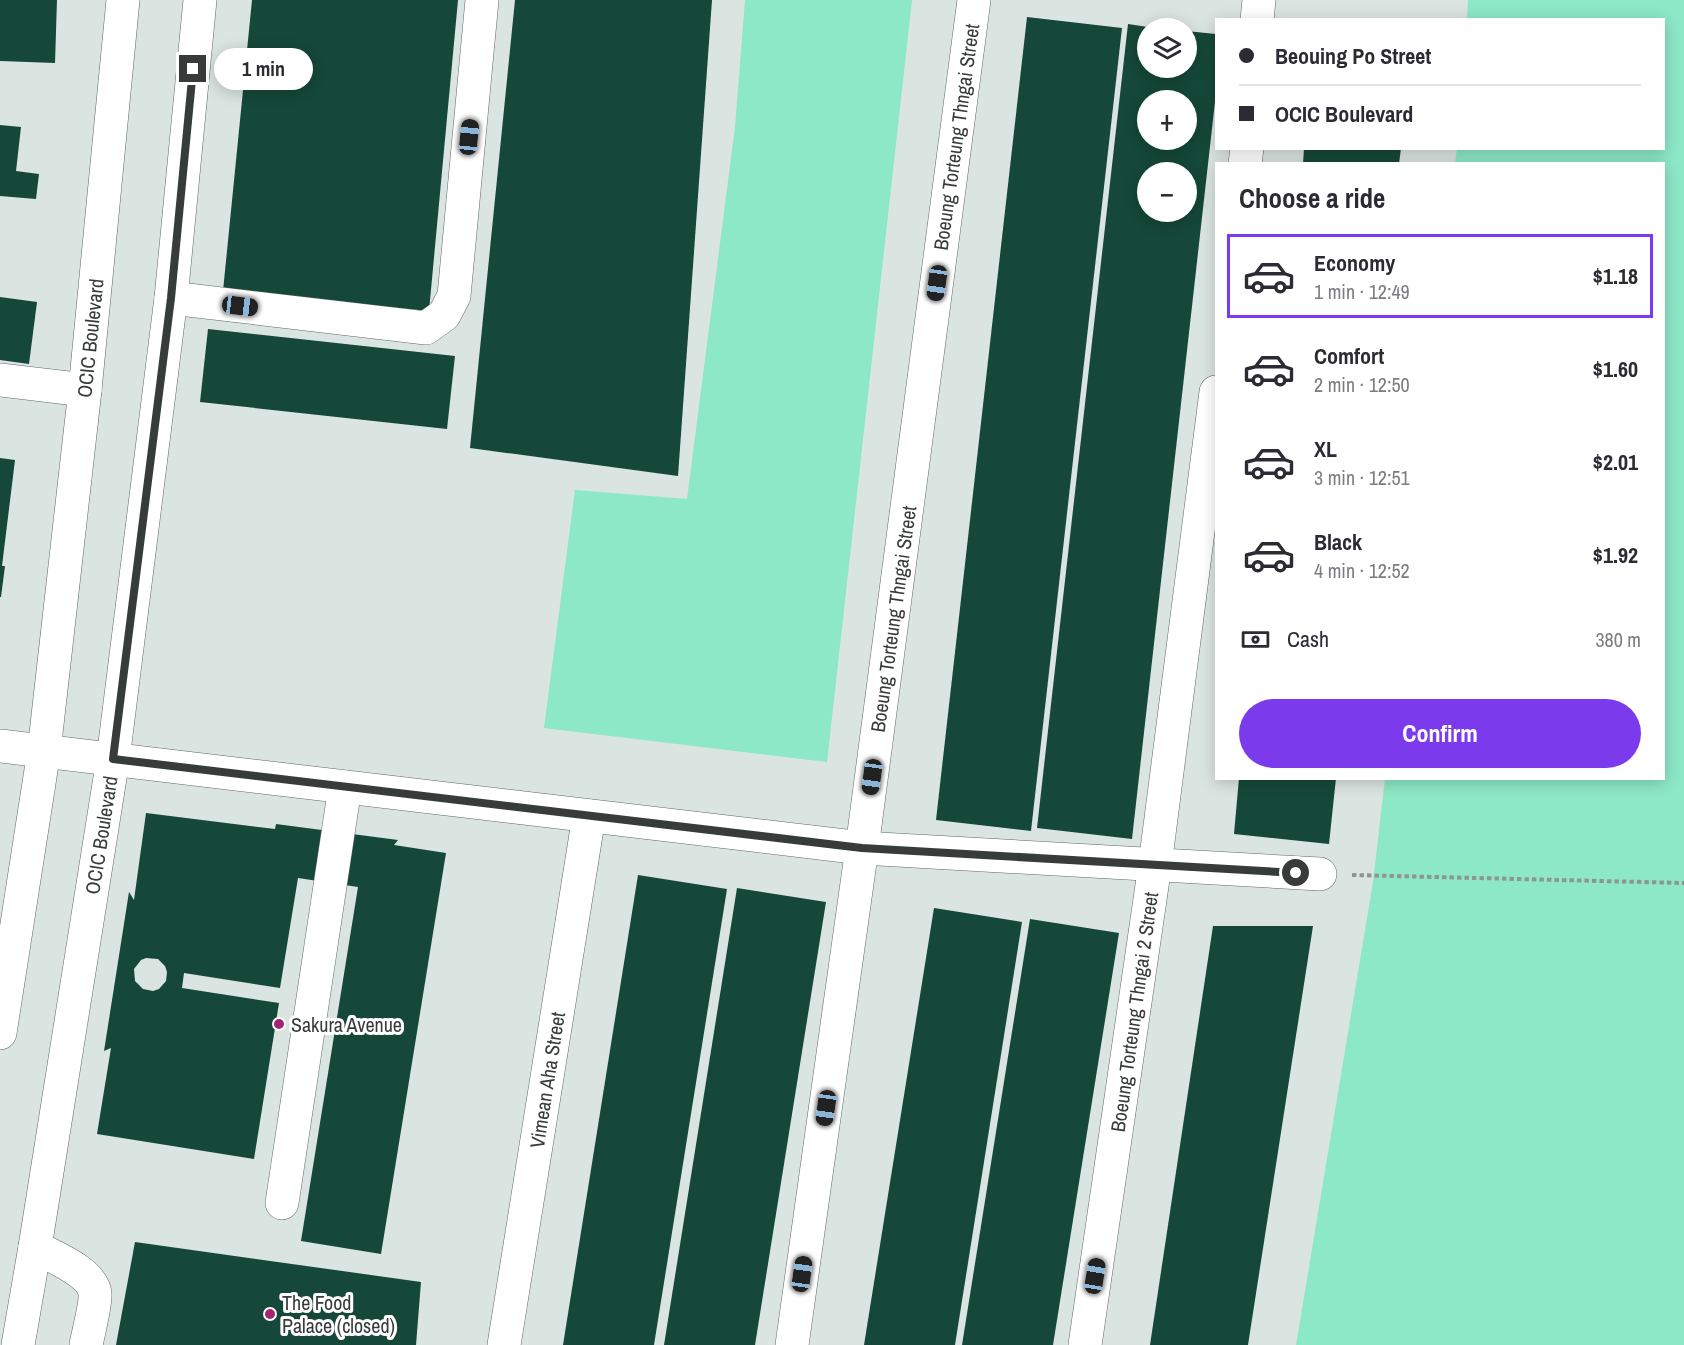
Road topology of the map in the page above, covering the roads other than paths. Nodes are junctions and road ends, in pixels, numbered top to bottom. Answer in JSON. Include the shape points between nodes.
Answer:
{"nodes":[{"id":1,"x":123,"y":0,"type":"edge"},
{"id":2,"x":200,"y":0,"type":"edge"},
{"id":3,"x":482,"y":0,"type":"edge"},
{"id":4,"x":974,"y":0,"type":"edge"},
{"id":5,"x":1259,"y":0,"type":"edge"},
{"id":6,"x":1257,"y":18,"type":"edge"},
{"id":7,"x":171,"y":298,"type":"junction"},
{"id":8,"x":0,"y":380,"type":"edge"},
{"id":9,"x":85,"y":390,"type":"junction"},
{"id":10,"x":1215,"y":400,"type":"edge"},
{"id":11,"x":0,"y":746,"type":"edge"},
{"id":12,"x":44,"y":751,"type":"junction"},
{"id":13,"x":113,"y":759,"type":"junction"},
{"id":14,"x":345,"y":787,"type":"junction"},
{"id":15,"x":589,"y":816,"type":"junction"},
{"id":16,"x":862,"y":848,"type":"junction"},
{"id":17,"x":1155,"y":865,"type":"junction"},
{"id":18,"x":1320,"y":874,"type":"road end"},
{"id":19,"x":0,"y":1032,"type":"edge"},
{"id":20,"x":282,"y":1203,"type":"dead end"},
{"id":21,"x":35,"y":1247,"type":"junction"},
{"id":22,"x":18,"y":1345,"type":"edge"},
{"id":23,"x":86,"y":1345,"type":"edge"},
{"id":24,"x":504,"y":1345,"type":"edge"},
{"id":25,"x":792,"y":1345,"type":"edge"},
{"id":26,"x":1085,"y":1345,"type":"edge"}],
"edges":[{"from":1,"to":9,"type":"street","name":"OCIC Boulevard"},
{"from":2,"to":7,"type":"street","name":"OCIC Boulevard"},
{"from":3,"to":7,"type":"street","via":[[454,296],[444,315],[426,328]]},
{"from":4,"to":16,"type":"street","name":"Boeung Torteung Thngai Street"},
{"from":5,"to":6,"type":"street"},
{"from":7,"to":13,"type":"street","name":"OCIC Boulevard"},
{"from":8,"to":9,"type":"street"},
{"from":9,"to":12,"type":"street","name":"OCIC Boulevard"},
{"from":10,"to":17,"type":"street","name":"Boeung Torteung Thngai 2 Street"},
{"from":11,"to":12,"type":"street"},
{"from":12,"to":13,"type":"street"},
{"from":12,"to":19,"type":"street","name":"OCIC Boulevard"},
{"from":13,"to":14,"type":"street"},
{"from":13,"to":21,"type":"street","name":"OCIC Boulevard"},
{"from":14,"to":15,"type":"street"},
{"from":14,"to":20,"type":"street"},
{"from":15,"to":16,"type":"street"},
{"from":15,"to":24,"type":"street","name":"Vimean Aha Street"},
{"from":16,"to":17,"type":"street"},
{"from":16,"to":25,"type":"street","name":"Boeung Torteung Thngai Street"},
{"from":17,"to":18,"type":"street"},
{"from":17,"to":26,"type":"street","name":"Boeung Torteung Thngai 2 Street"},
{"from":21,"to":22,"type":"street","name":"OCIC Boulevard"},
{"from":21,"to":23,"type":"street","via":[[90,1281],[95,1295]]}]}
